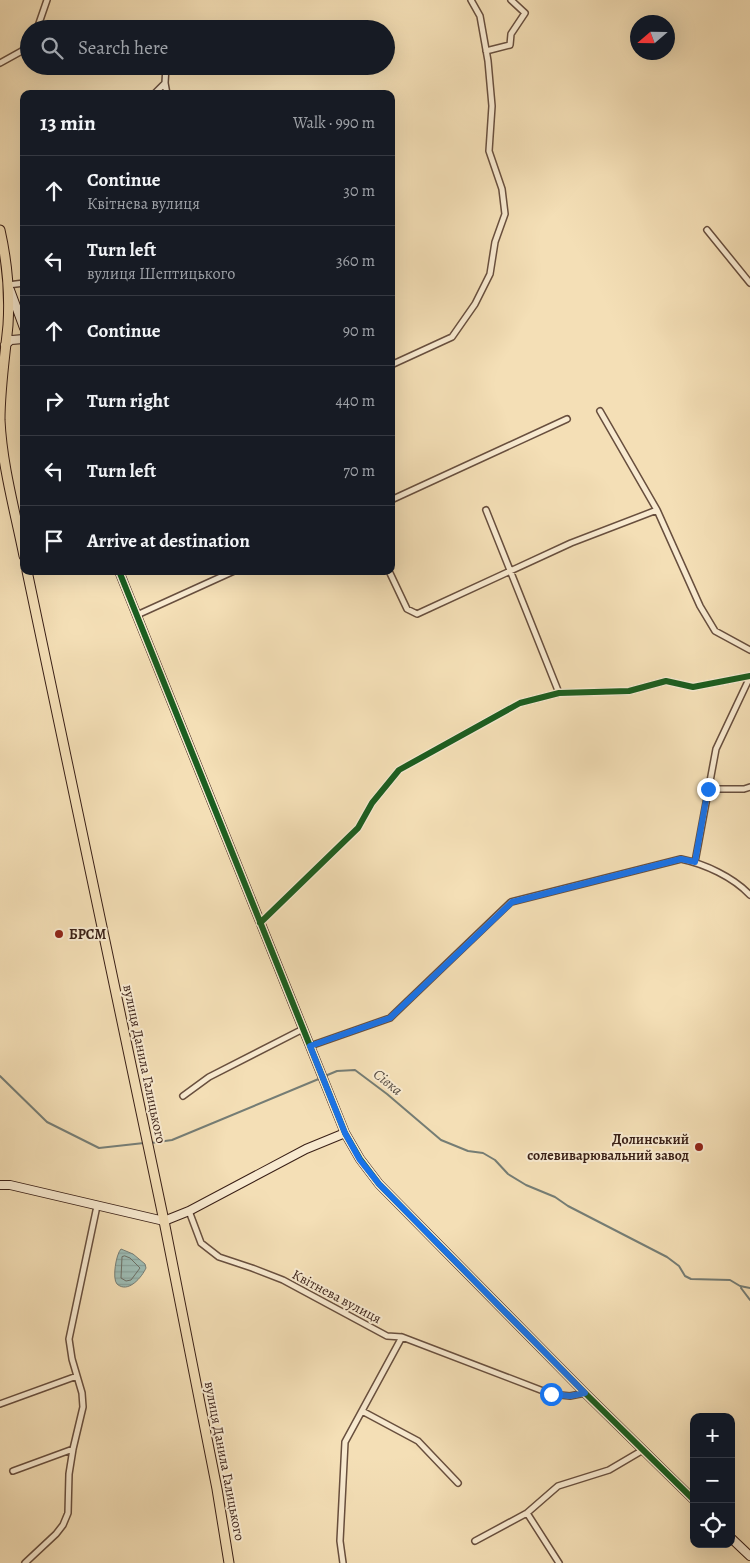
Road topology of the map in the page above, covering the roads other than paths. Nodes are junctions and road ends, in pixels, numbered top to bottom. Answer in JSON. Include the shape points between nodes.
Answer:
{"nodes":[{"id":1,"x":47,"y":0,"type":"edge"},
{"id":2,"x":472,"y":0,"type":"edge"},
{"id":3,"x":511,"y":0,"type":"edge"},
{"id":4,"x":40,"y":20,"type":"edge"},
{"id":5,"x":486,"y":51,"type":"junction"},
{"id":6,"x":20,"y":52,"type":"edge"},
{"id":7,"x":0,"y":63,"type":"edge"},
{"id":8,"x":165,"y":75,"type":"edge"},
{"id":9,"x":165,"y":83,"type":"junction"},
{"id":10,"x":158,"y":90,"type":"edge"},
{"id":11,"x":166,"y":90,"type":"edge"},
{"id":12,"x":0,"y":230,"type":"edge"},
{"id":13,"x":707,"y":230,"type":"dead end"},
{"id":14,"x":750,"y":283,"type":"edge"},
{"id":15,"x":20,"y":284,"type":"edge"},
{"id":16,"x":8,"y":285,"type":"junction"},
{"id":17,"x":20,"y":317,"type":"edge"},
{"id":18,"x":20,"y":339,"type":"edge"},
{"id":19,"x":5,"y":345,"type":"junction"},
{"id":20,"x":395,"y":363,"type":"edge"},
{"id":21,"x":600,"y":411,"type":"dead end"},
{"id":22,"x":567,"y":419,"type":"dead end"},
{"id":23,"x":395,"y":498,"type":"edge"},
{"id":24,"x":486,"y":510,"type":"dead end"},
{"id":25,"x":657,"y":510,"type":"junction"},
{"id":26,"x":20,"y":536,"type":"edge"},
{"id":27,"x":510,"y":570,"type":"junction"},
{"id":28,"x":28,"y":575,"type":"edge"},
{"id":29,"x":121,"y":575,"type":"edge"},
{"id":30,"x":225,"y":575,"type":"edge"},
{"id":31,"x":391,"y":575,"type":"edge"},
{"id":32,"x":136,"y":615,"type":"junction"},
{"id":33,"x":750,"y":650,"type":"edge"},
{"id":34,"x":750,"y":676,"type":"edge"},
{"id":35,"x":559,"y":694,"type":"junction"},
{"id":36,"x":750,"y":787,"type":"edge"},
{"id":37,"x":708,"y":789,"type":"junction"},
{"id":38,"x":695,"y":862,"type":"junction"},
{"id":39,"x":750,"y":895,"type":"edge"},
{"id":40,"x":260,"y":923,"type":"junction"},
{"id":41,"x":303,"y":1029,"type":"junction"},
{"id":42,"x":310,"y":1046,"type":"junction"},
{"id":43,"x":183,"y":1096,"type":"dead end"},
{"id":44,"x":345,"y":1133,"type":"junction"},
{"id":45,"x":0,"y":1185,"type":"edge"},
{"id":46,"x":97,"y":1206,"type":"junction"},
{"id":47,"x":189,"y":1210,"type":"junction"},
{"id":48,"x":164,"y":1221,"type":"junction"},
{"id":49,"x":402,"y":1337,"type":"junction"},
{"id":50,"x":77,"y":1376,"type":"junction"},
{"id":51,"x":585,"y":1393,"type":"junction"},
{"id":52,"x":0,"y":1404,"type":"edge"},
{"id":53,"x":362,"y":1411,"type":"junction"},
{"id":54,"x":73,"y":1450,"type":"junction"},
{"id":55,"x":643,"y":1450,"type":"junction"},
{"id":56,"x":14,"y":1470,"type":"dead end"},
{"id":57,"x":458,"y":1483,"type":"dead end"},
{"id":58,"x":690,"y":1496,"type":"edge"},
{"id":59,"x":527,"y":1513,"type":"junction"},
{"id":60,"x":475,"y":1541,"type":"dead end"},
{"id":61,"x":735,"y":1542,"type":"edge"},
{"id":62,"x":750,"y":1556,"type":"edge"},
{"id":63,"x":25,"y":1563,"type":"edge"},
{"id":64,"x":229,"y":1563,"type":"edge"},
{"id":65,"x":342,"y":1563,"type":"edge"},
{"id":66,"x":559,"y":1563,"type":"edge"}],
"edges":[{"from":1,"to":4,"type":"street"},
{"from":2,"to":5,"type":"street","via":[[480,16]]},
{"from":3,"to":5,"type":"street","via":[[525,13],[511,34],[510,45]]},
{"from":5,"to":20,"type":"street","via":[[492,106],[489,151],[502,189],[505,214],[495,242],[490,274],[452,337]]},
{"from":6,"to":7,"type":"street"},
{"from":8,"to":9,"type":"street"},
{"from":9,"to":10,"type":"street"},
{"from":9,"to":11,"type":"street"},
{"from":12,"to":16,"type":"main road"},
{"from":13,"to":14,"type":"street"},
{"from":15,"to":16,"type":"street"},
{"from":16,"to":17,"type":"street"},
{"from":16,"to":19,"type":"main road"},
{"from":18,"to":19,"type":"street","via":[[11,340]]},
{"from":19,"to":26,"type":"main road","via":[[0,419],[2,448]]},
{"from":21,"to":25,"type":"street"},
{"from":22,"to":23,"type":"street"},
{"from":24,"to":27,"type":"street"},
{"from":25,"to":27,"type":"street"},
{"from":25,"to":33,"type":"street","via":[[700,606],[715,631]]},
{"from":27,"to":31,"type":"street","via":[[417,614],[407,609]]},
{"from":27,"to":35,"type":"street"},
{"from":28,"to":48,"type":"main road","name":"вулиця Данила Галицького"},
{"from":29,"to":32,"type":"street"},
{"from":30,"to":32,"type":"street"},
{"from":32,"to":40,"type":"street"},
{"from":34,"to":35,"type":"street","via":[[694,687],[666,682],[629,691]]},
{"from":34,"to":37,"type":"street","via":[[716,749]]},
{"from":35,"to":40,"type":"street","via":[[520,703],[400,770],[372,803],[358,828]]},
{"from":36,"to":37,"type":"street"},
{"from":37,"to":38,"type":"street"},
{"from":38,"to":39,"type":"street","via":[[740,884]]},
{"from":38,"to":42,"type":"street","via":[[681,859],[512,902],[390,1018]]},
{"from":40,"to":41,"type":"street"},
{"from":41,"to":42,"type":"street"},
{"from":41,"to":43,"type":"street","via":[[209,1077]]},
{"from":42,"to":44,"type":"street"},
{"from":44,"to":47,"type":"street","via":[[306,1149]]},
{"from":44,"to":51,"type":"street","via":[[379,1184]]},
{"from":45,"to":46,"type":"street"},
{"from":46,"to":48,"type":"street"},
{"from":46,"to":50,"type":"street","via":[[69,1339]]},
{"from":47,"to":48,"type":"street"},
{"from":47,"to":49,"type":"street","name":"Квітнева вулиця","via":[[201,1243],[219,1257],[283,1280],[387,1336]]},
{"from":48,"to":64,"type":"main road","name":"вулиця Данила Галицького"},
{"from":49,"to":51,"type":"street","name":"Квітнева вулиця","via":[[551,1394],[570,1396]]},
{"from":49,"to":53,"type":"street"},
{"from":50,"to":52,"type":"street"},
{"from":50,"to":54,"type":"street","via":[[83,1407]]},
{"from":51,"to":55,"type":"street"},
{"from":53,"to":57,"type":"street","via":[[418,1441]]},
{"from":53,"to":65,"type":"street","via":[[345,1442],[340,1541]]},
{"from":54,"to":56,"type":"street"},
{"from":54,"to":63,"type":"street","via":[[68,1514],[63,1525]]},
{"from":55,"to":58,"type":"street"},
{"from":55,"to":59,"type":"street","via":[[609,1470],[558,1486]]},
{"from":59,"to":60,"type":"street"},
{"from":59,"to":66,"type":"street"},
{"from":61,"to":62,"type":"street"}]}
